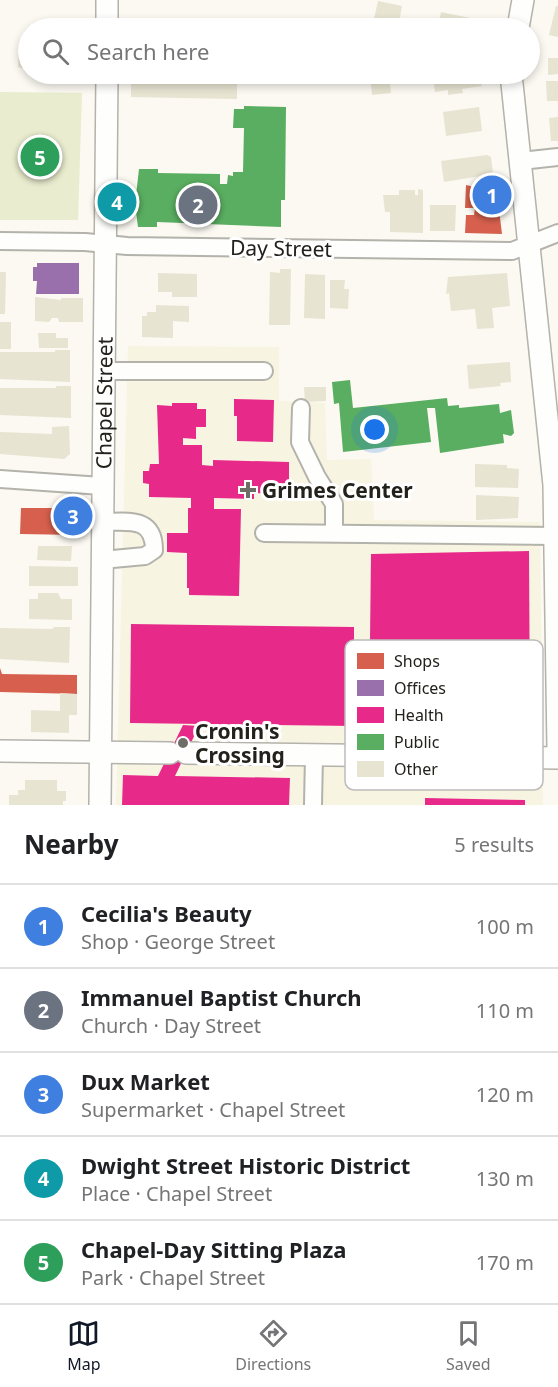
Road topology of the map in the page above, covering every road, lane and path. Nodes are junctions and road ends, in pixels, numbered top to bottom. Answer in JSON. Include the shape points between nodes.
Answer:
{"nodes":[{"id":1,"x":107,"y":0,"type":"edge"},
{"id":2,"x":523,"y":0,"type":"edge"},
{"id":3,"x":107,"y":18,"type":"edge"},
{"id":4,"x":520,"y":18,"type":"edge"},
{"id":5,"x":107,"y":84,"type":"edge"},
{"id":6,"x":512,"y":84,"type":"edge"},
{"id":7,"x":558,"y":157,"type":"edge"},
{"id":8,"x":521,"y":161,"type":"junction"},
{"id":9,"x":558,"y":233,"type":"edge"},
{"id":10,"x":0,"y":241,"type":"edge"},
{"id":11,"x":530,"y":243,"type":"junction"},
{"id":12,"x":106,"y":244,"type":"junction"},
{"id":13,"x":264,"y":370,"type":"dead end"},
{"id":14,"x":104,"y":371,"type":"junction"},
{"id":15,"x":301,"y":408,"type":"dead end"},
{"id":16,"x":0,"y":479,"type":"edge"},
{"id":17,"x":556,"y":485,"type":"edge"},
{"id":18,"x":102,"y":486,"type":"junction"},
{"id":19,"x":102,"y":522,"type":"junction"},
{"id":20,"x":264,"y":533,"type":"dead end"},
{"id":21,"x":334,"y":533,"type":"junction"},
{"id":22,"x":555,"y":536,"type":"junction"},
{"id":23,"x":102,"y":560,"type":"junction"},
{"id":24,"x":558,"y":749,"type":"edge"},
{"id":25,"x":0,"y":751,"type":"edge"},
{"id":26,"x":101,"y":752,"type":"junction"},
{"id":27,"x":314,"y":755,"type":"junction"},
{"id":28,"x":345,"y":755,"type":"edge"},
{"id":29,"x":543,"y":758,"type":"edge"},
{"id":30,"x":558,"y":758,"type":"edge"},
{"id":31,"x":100,"y":805,"type":"edge"},
{"id":32,"x":313,"y":805,"type":"edge"}],
"edges":[{"from":1,"to":3,"type":"main road"},
{"from":2,"to":4,"type":"main road"},
{"from":5,"to":12,"type":"main road","name":"Chapel Street"},
{"from":6,"to":8,"type":"main road"},
{"from":7,"to":8,"type":"street"},
{"from":8,"to":11,"type":"main road"},
{"from":9,"to":11,"type":"street","name":"Day Street"},
{"from":10,"to":12,"type":"street","name":"Day Street"},
{"from":11,"to":12,"type":"street","name":"Day Street","via":[[512,251]]},
{"from":11,"to":17,"type":"main road"},
{"from":12,"to":14,"type":"main road","name":"Chapel Street"},
{"from":13,"to":14,"type":"street"},
{"from":14,"to":18,"type":"main road","name":"Chapel Street"},
{"from":15,"to":21,"type":"street","via":[[300,442],[334,504]]},
{"from":16,"to":18,"type":"street"},
{"from":17,"to":22,"type":"main road"},
{"from":18,"to":19,"type":"main road","name":"Chapel Street"},
{"from":19,"to":23,"type":"main road","name":"Chapel Street"},
{"from":19,"to":23,"type":"street","via":[[144,524],[151,531],[154,550],[145,556]]},
{"from":20,"to":21,"type":"street"},
{"from":21,"to":22,"type":"street"},
{"from":22,"to":24,"type":"main road"},
{"from":23,"to":26,"type":"main road","name":"Chapel Street"},
{"from":25,"to":26,"type":"main road"},
{"from":26,"to":27,"type":"main road"},
{"from":26,"to":31,"type":"main road","name":"Chapel Street"},
{"from":27,"to":28,"type":"main road"},
{"from":27,"to":32,"type":"street"},
{"from":29,"to":30,"type":"main road"}]}
